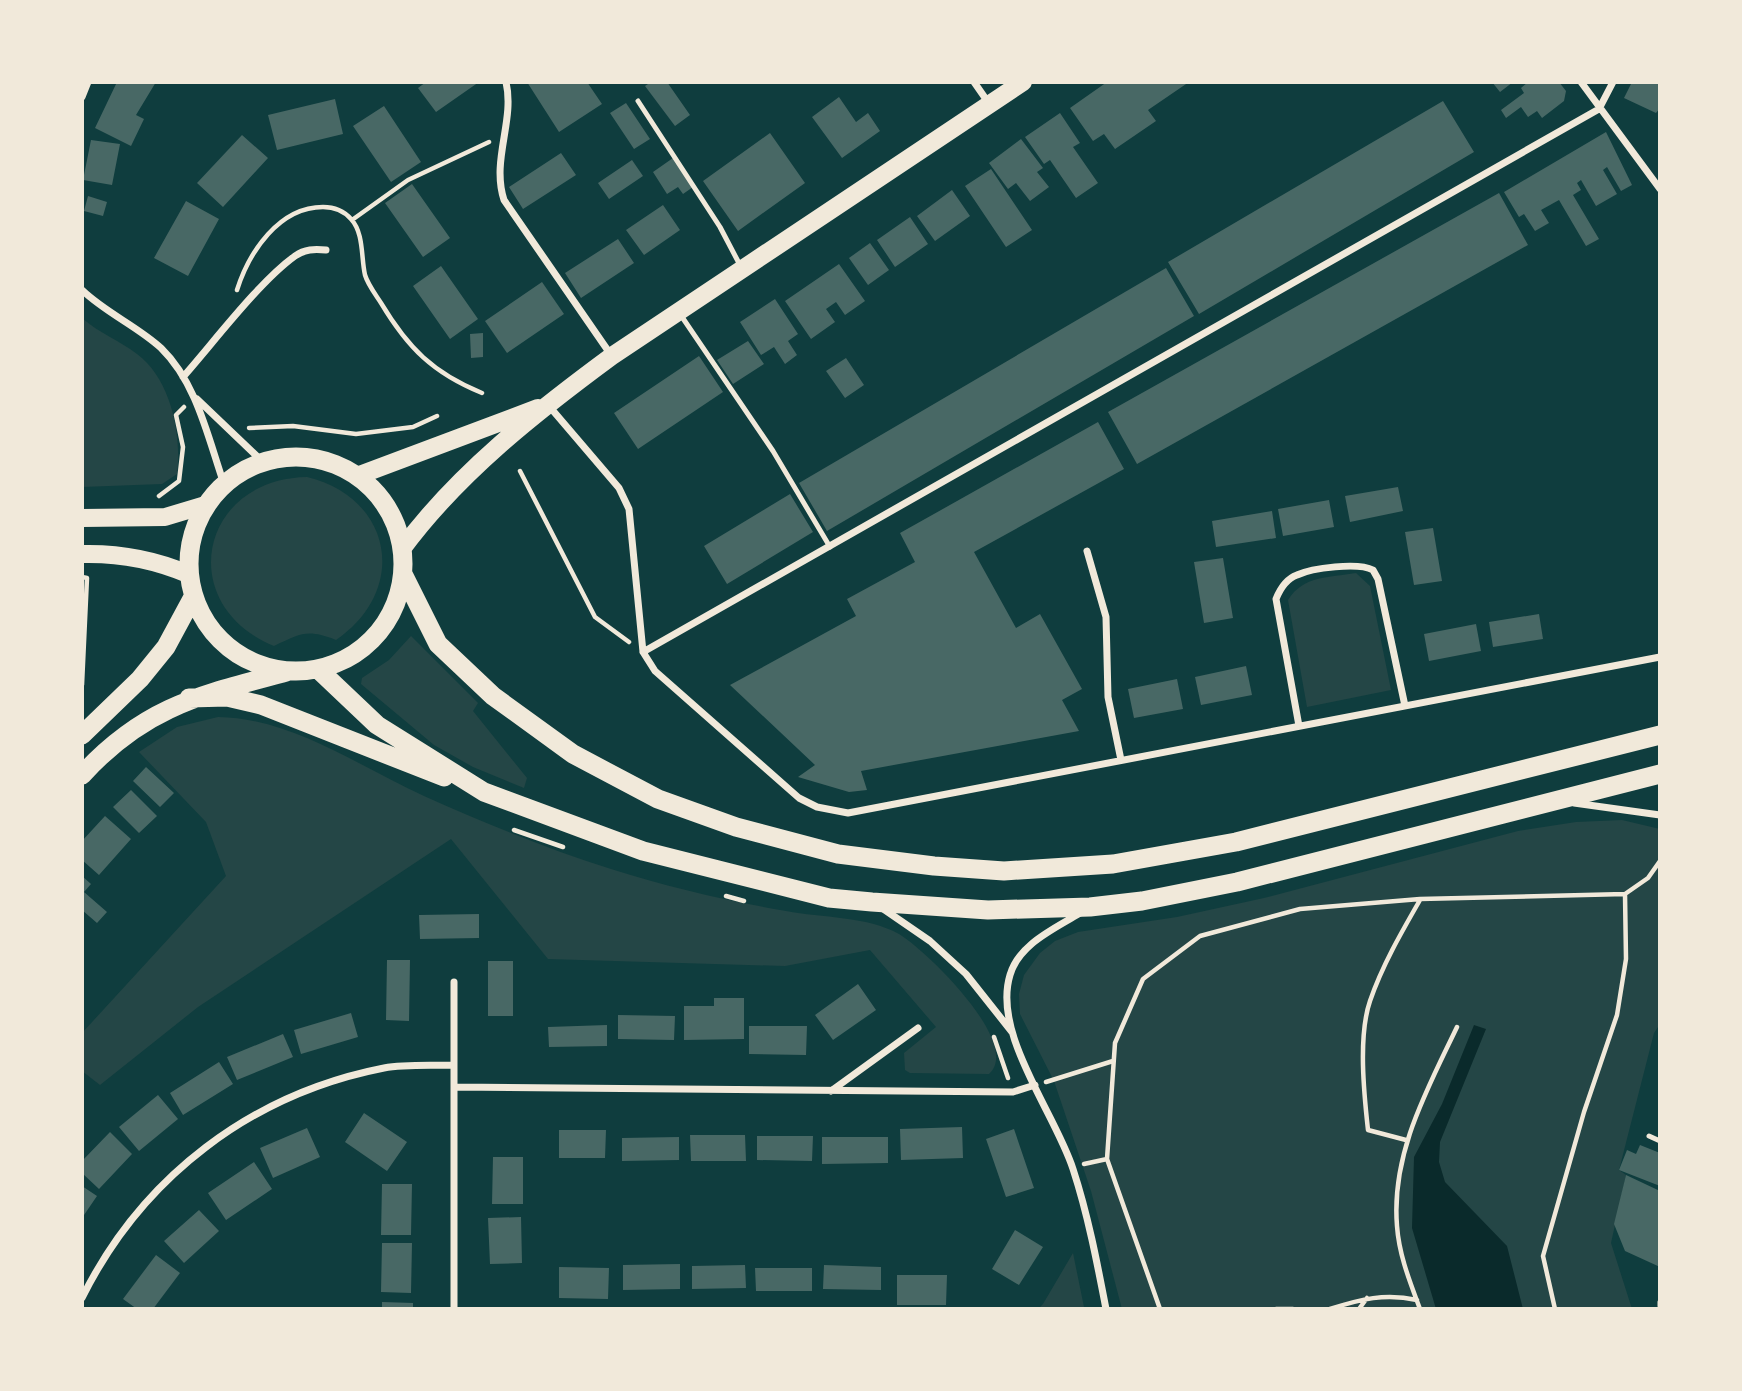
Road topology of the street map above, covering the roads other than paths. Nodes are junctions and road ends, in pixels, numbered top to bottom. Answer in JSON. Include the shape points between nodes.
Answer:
{"nodes":[{"id":1,"x":88,"y":82,"type":"edge"},
{"id":2,"x":506,"y":82,"type":"edge"},
{"id":3,"x":974,"y":82,"type":"edge"},
{"id":4,"x":1023,"y":82,"type":"edge"},
{"id":5,"x":1581,"y":82,"type":"edge"},
{"id":6,"x":1613,"y":82,"type":"edge"},
{"id":7,"x":82,"y":97,"type":"edge"},
{"id":8,"x":638,"y":101,"type":"dead end"},
{"id":9,"x":991,"y":107,"type":"junction"},
{"id":10,"x":1599,"y":109,"type":"junction"},
{"id":11,"x":1660,"y":189,"type":"edge"},
{"id":12,"x":326,"y":250,"type":"dead end"},
{"id":13,"x":742,"y":269,"type":"junction"},
{"id":14,"x":82,"y":290,"type":"edge"},
{"id":15,"x":678,"y":312,"type":"junction"},
{"id":16,"x":612,"y":356,"type":"junction"},
{"id":17,"x":183,"y":377,"type":"junction"},
{"id":18,"x":194,"y":396,"type":"junction"},
{"id":19,"x":547,"y":404,"type":"junction"},
{"id":20,"x":263,"y":461,"type":"junction"},
{"id":21,"x":357,"y":476,"type":"junction"},
{"id":22,"x":224,"y":484,"type":"junction"},
{"id":23,"x":205,"y":505,"type":"junction"},
{"id":24,"x":82,"y":518,"type":"edge"},
{"id":25,"x":830,"y":547,"type":"junction"},
{"id":26,"x":402,"y":549,"type":"junction"},
{"id":27,"x":1087,"y":551,"type":"dead end"},
{"id":28,"x":82,"y":554,"type":"edge"},
{"id":29,"x":188,"y":574,"type":"junction"},
{"id":30,"x":403,"y":574,"type":"junction"},
{"id":31,"x":193,"y":597,"type":"junction"},
{"id":32,"x":643,"y":652,"type":"junction"},
{"id":33,"x":1660,"y":657,"type":"edge"},
{"id":34,"x":319,"y":670,"type":"junction"},
{"id":35,"x":287,"y":672,"type":"junction"},
{"id":36,"x":189,"y":698,"type":"junction"},
{"id":37,"x":1405,"y":706,"type":"junction"},
{"id":38,"x":1299,"y":726,"type":"junction"},
{"id":39,"x":82,"y":735,"type":"edge"},
{"id":40,"x":1660,"y":735,"type":"edge"},
{"id":41,"x":1121,"y":760,"type":"junction"},
{"id":42,"x":1660,"y":774,"type":"edge"},
{"id":43,"x":82,"y":775,"type":"edge"},
{"id":44,"x":484,"y":792,"type":"junction"},
{"id":45,"x":1557,"y":801,"type":"junction"},
{"id":46,"x":1660,"y":815,"type":"edge"},
{"id":47,"x":872,"y":902,"type":"junction"},
{"id":48,"x":1090,"y":907,"type":"junction"},
{"id":49,"x":454,"y":982,"type":"dead end"},
{"id":50,"x":918,"y":1028,"type":"dead end"},
{"id":51,"x":1013,"y":1032,"type":"junction"},
{"id":52,"x":453,"y":1065,"type":"junction"},
{"id":53,"x":1035,"y":1085,"type":"junction"},
{"id":54,"x":454,"y":1087,"type":"junction"},
{"id":55,"x":831,"y":1091,"type":"junction"},
{"id":56,"x":1649,"y":1136,"type":"dead end"},
{"id":57,"x":1660,"y":1141,"type":"edge"},
{"id":58,"x":82,"y":1298,"type":"edge"},
{"id":59,"x":454,"y":1309,"type":"edge"},
{"id":60,"x":1106,"y":1309,"type":"edge"}],
"edges":[{"from":1,"to":7,"type":"street"},
{"from":2,"to":16,"type":"street","via":[[509,95],[498,167],[504,200]]},
{"from":3,"to":9,"type":"street"},
{"from":4,"to":9,"type":"main road"},
{"from":5,"to":10,"type":"street"},
{"from":6,"to":10,"type":"street"},
{"from":8,"to":13,"type":"lane"},
{"from":9,"to":13,"type":"main road"},
{"from":10,"to":11,"type":"street"},
{"from":10,"to":25,"type":"street"},
{"from":12,"to":17,"type":"street","via":[[310,249],[296,255]]},
{"from":13,"to":15,"type":"main road"},
{"from":14,"to":17,"type":"street","via":[[160,347]]},
{"from":15,"to":16,"type":"main road"},
{"from":15,"to":25,"type":"lane"},
{"from":16,"to":19,"type":"main road"},
{"from":17,"to":18,"type":"street"},
{"from":18,"to":20,"type":"street"},
{"from":18,"to":22,"type":"street"},
{"from":19,"to":21,"type":"main road"},
{"from":19,"to":26,"type":"main road","via":[[462,480]]},
{"from":19,"to":32,"type":"street","via":[[618,488],[629,509]]},
{"from":20,"to":21,"type":"highway","via":[[312,458]]},
{"from":20,"to":22,"type":"highway"},
{"from":21,"to":26,"type":"highway","via":[[379,496],[395,523]]},
{"from":22,"to":23,"type":"highway"},
{"from":23,"to":24,"type":"main road","via":[[165,517]]},
{"from":23,"to":29,"type":"highway","via":[[191,538]]},
{"from":25,"to":32,"type":"street"},
{"from":26,"to":30,"type":"highway"},
{"from":27,"to":41,"type":"street","via":[[1106,617],[1108,697]]},
{"from":28,"to":29,"type":"main road","via":[[131,556]]},
{"from":29,"to":31,"type":"highway"},
{"from":30,"to":34,"type":"highway","via":[[395,607],[377,635],[350,657]]},
{"from":30,"to":40,"type":"highway","via":[[438,644],[493,695],[573,754],[658,799],[736,827],[838,854],[1004,871],[1113,864],[1236,842]]},
{"from":31,"to":35,"type":"highway","via":[[206,625],[228,649]]},
{"from":31,"to":39,"type":"highway","via":[[166,647]]},
{"from":32,"to":41,"type":"street","via":[[655,671],[799,798],[817,807],[848,813]]},
{"from":33,"to":37,"type":"street"},
{"from":34,"to":35,"type":"highway"},
{"from":34,"to":44,"type":"highway","via":[[377,725]]},
{"from":35,"to":36,"type":"highway"},
{"from":36,"to":43,"type":"highway","via":[[146,721]]},
{"from":36,"to":44,"type":"highway","via":[[227,698],[261,705]]},
{"from":37,"to":38,"type":"street"},
{"from":37,"to":38,"type":"street","via":[[1373,570],[1355,565],[1297,574],[1276,599]]},
{"from":38,"to":41,"type":"street"},
{"from":42,"to":45,"type":"highway"},
{"from":44,"to":47,"type":"highway","via":[[643,851],[830,898]]},
{"from":45,"to":46,"type":"street"},
{"from":45,"to":48,"type":"highway","via":[[1237,882]]},
{"from":47,"to":48,"type":"highway","via":[[988,910]]},
{"from":47,"to":51,"type":"street","via":[[930,941],[966,974]]},
{"from":48,"to":51,"type":"street","via":[[1036,940],[1017,960],[1006,996]]},
{"from":49,"to":52,"type":"street"},
{"from":50,"to":55,"type":"street"},
{"from":51,"to":53,"type":"street"},
{"from":52,"to":54,"type":"street"},
{"from":52,"to":58,"type":"street","via":[[387,1068],[331,1082],[240,1121],[157,1189],[118,1234]]},
{"from":53,"to":55,"type":"street","via":[[1013,1093]]},
{"from":53,"to":60,"type":"street","via":[[1073,1167]]},
{"from":54,"to":55,"type":"street"},
{"from":54,"to":59,"type":"street"},
{"from":56,"to":57,"type":"lane"}]}
